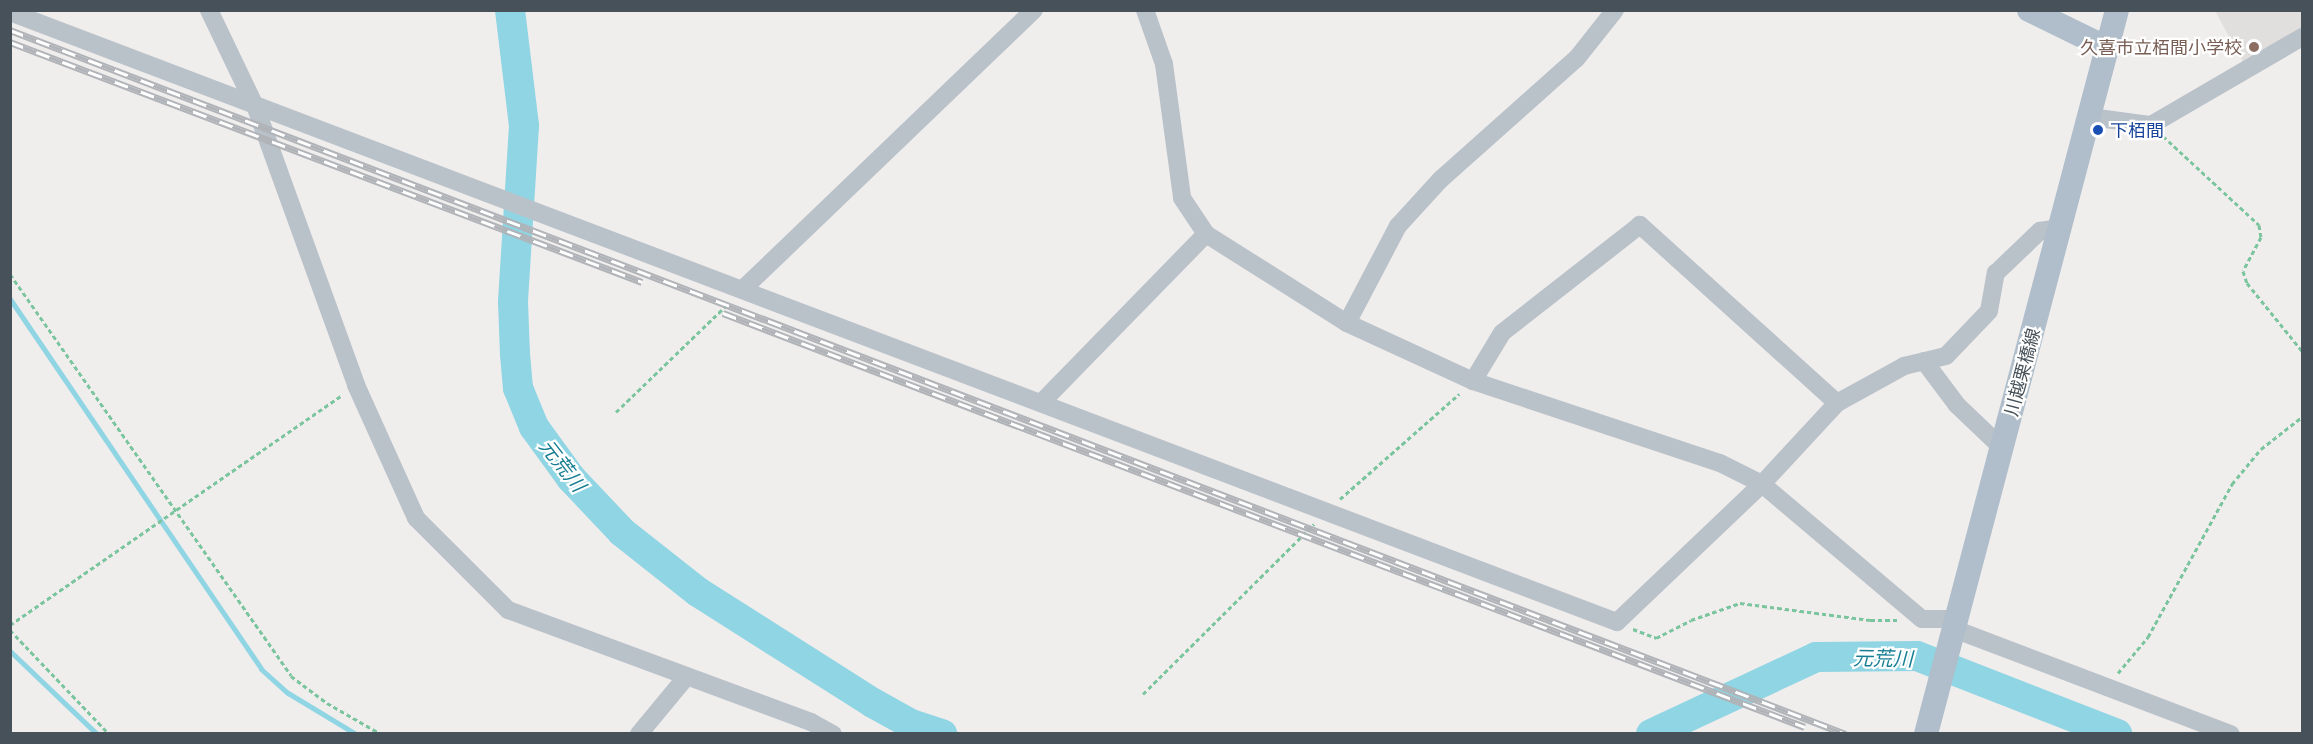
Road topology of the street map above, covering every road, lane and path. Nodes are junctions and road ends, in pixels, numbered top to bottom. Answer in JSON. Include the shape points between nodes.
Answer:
{"nodes":[{"id":1,"x":209,"y":10,"type":"edge"},
{"id":2,"x":1034,"y":10,"type":"edge"},
{"id":3,"x":1145,"y":10,"type":"edge"},
{"id":4,"x":1615,"y":10,"type":"edge"},
{"id":5,"x":2117,"y":10,"type":"edge"},
{"id":6,"x":10,"y":12,"type":"edge"},
{"id":7,"x":2037,"y":12,"type":"edge"},
{"id":8,"x":2302,"y":37,"type":"edge"},
{"id":9,"x":2107,"y":48,"type":"junction"},
{"id":10,"x":256,"y":108,"type":"junction"},
{"id":11,"x":2090,"y":117,"type":"junction"},
{"id":12,"x":2151,"y":125,"type":"junction"},
{"id":13,"x":2060,"y":228,"type":"junction"},
{"id":14,"x":1206,"y":234,"type":"junction"},
{"id":15,"x":10,"y":274,"type":"edge"},
{"id":16,"x":743,"y":289,"type":"junction"},
{"id":17,"x":1347,"y":323,"type":"junction"},
{"id":18,"x":2302,"y":351,"type":"edge"},
{"id":19,"x":1924,"y":361,"type":"junction"},
{"id":20,"x":1473,"y":381,"type":"junction"},
{"id":21,"x":356,"y":385,"type":"junction"},
{"id":22,"x":1041,"y":403,"type":"junction"},
{"id":23,"x":1838,"y":403,"type":"junction"},
{"id":24,"x":616,"y":412,"type":"dead end"},
{"id":25,"x":2302,"y":417,"type":"edge"},
{"id":26,"x":2002,"y":448,"type":"junction"},
{"id":27,"x":1762,"y":484,"type":"junction"},
{"id":28,"x":173,"y":511,"type":"junction"},
{"id":29,"x":1324,"y":514,"type":"junction"},
{"id":30,"x":1922,"y":620,"type":"junction"},
{"id":31,"x":1617,"y":622,"type":"junction"},
{"id":32,"x":10,"y":625,"type":"edge"},
{"id":33,"x":1954,"y":627,"type":"junction"},
{"id":34,"x":10,"y":630,"type":"edge"},
{"id":35,"x":687,"y":676,"type":"junction"},
{"id":36,"x":2107,"y":686,"type":"junction"},
{"id":37,"x":1143,"y":694,"type":"dead end"},
{"id":38,"x":1928,"y":728,"type":"edge"},
{"id":39,"x":109,"y":734,"type":"edge"},
{"id":40,"x":381,"y":734,"type":"edge"},
{"id":41,"x":639,"y":734,"type":"edge"},
{"id":42,"x":833,"y":734,"type":"edge"},
{"id":43,"x":2231,"y":734,"type":"edge"}],
"edges":[{"from":1,"to":10,"type":"street"},
{"from":2,"to":16,"type":"street"},
{"from":3,"to":14,"type":"street","via":[[1164,64],[1182,198]]},
{"from":4,"to":17,"type":"street","via":[[1577,58],[1440,180],[1398,226]]},
{"from":5,"to":9,"type":"main road","name":"川越栗橋線"},
{"from":6,"to":10,"type":"street"},
{"from":7,"to":9,"type":"main road"},
{"from":8,"to":12,"type":"street"},
{"from":9,"to":11,"type":"main road","name":"川越栗橋線"},
{"from":10,"to":16,"type":"street"},
{"from":10,"to":21,"type":"street"},
{"from":11,"to":12,"type":"street"},
{"from":11,"to":13,"type":"main road","name":"川越栗橋線"},
{"from":12,"to":18,"type":"path","via":[[2259,225],[2261,237],[2243,271],[2247,283]]},
{"from":13,"to":19,"type":"street","via":[[2040,231],[1996,273],[1989,311],[1946,356]]},
{"from":13,"to":26,"type":"main road","name":"川越栗橋線"},
{"from":14,"to":17,"type":"street"},
{"from":14,"to":22,"type":"street"},
{"from":15,"to":28,"type":"path"},
{"from":16,"to":22,"type":"street"},
{"from":16,"to":24,"type":"path"},
{"from":17,"to":20,"type":"street"},
{"from":19,"to":23,"type":"street","via":[[1904,366]]},
{"from":19,"to":26,"type":"street","via":[[1957,405]]},
{"from":20,"to":23,"type":"street","via":[[1502,333],[1640,225]]},
{"from":20,"to":27,"type":"street","via":[[1720,463]]},
{"from":20,"to":29,"type":"path"},
{"from":21,"to":28,"type":"path"},
{"from":21,"to":35,"type":"street","via":[[416,518],[508,610]]},
{"from":22,"to":29,"type":"street"},
{"from":23,"to":27,"type":"street"},
{"from":25,"to":36,"type":"path","via":[[2261,449],[2232,484],[2148,637]]},
{"from":26,"to":33,"type":"main road","name":"川越栗橋線"},
{"from":27,"to":30,"type":"street"},
{"from":27,"to":31,"type":"street"},
{"from":28,"to":32,"type":"path"},
{"from":28,"to":40,"type":"path","via":[[291,676],[327,703]]},
{"from":29,"to":31,"type":"street"},
{"from":29,"to":37,"type":"path"},
{"from":30,"to":31,"type":"path","via":[[1870,620],[1740,603],[1691,620],[1656,638]]},
{"from":30,"to":33,"type":"street"},
{"from":33,"to":36,"type":"street"},
{"from":33,"to":38,"type":"main road","name":"川越栗橋線"},
{"from":34,"to":39,"type":"path"},
{"from":35,"to":41,"type":"street"},
{"from":35,"to":42,"type":"street","via":[[811,722]]},
{"from":36,"to":43,"type":"street"}]}
